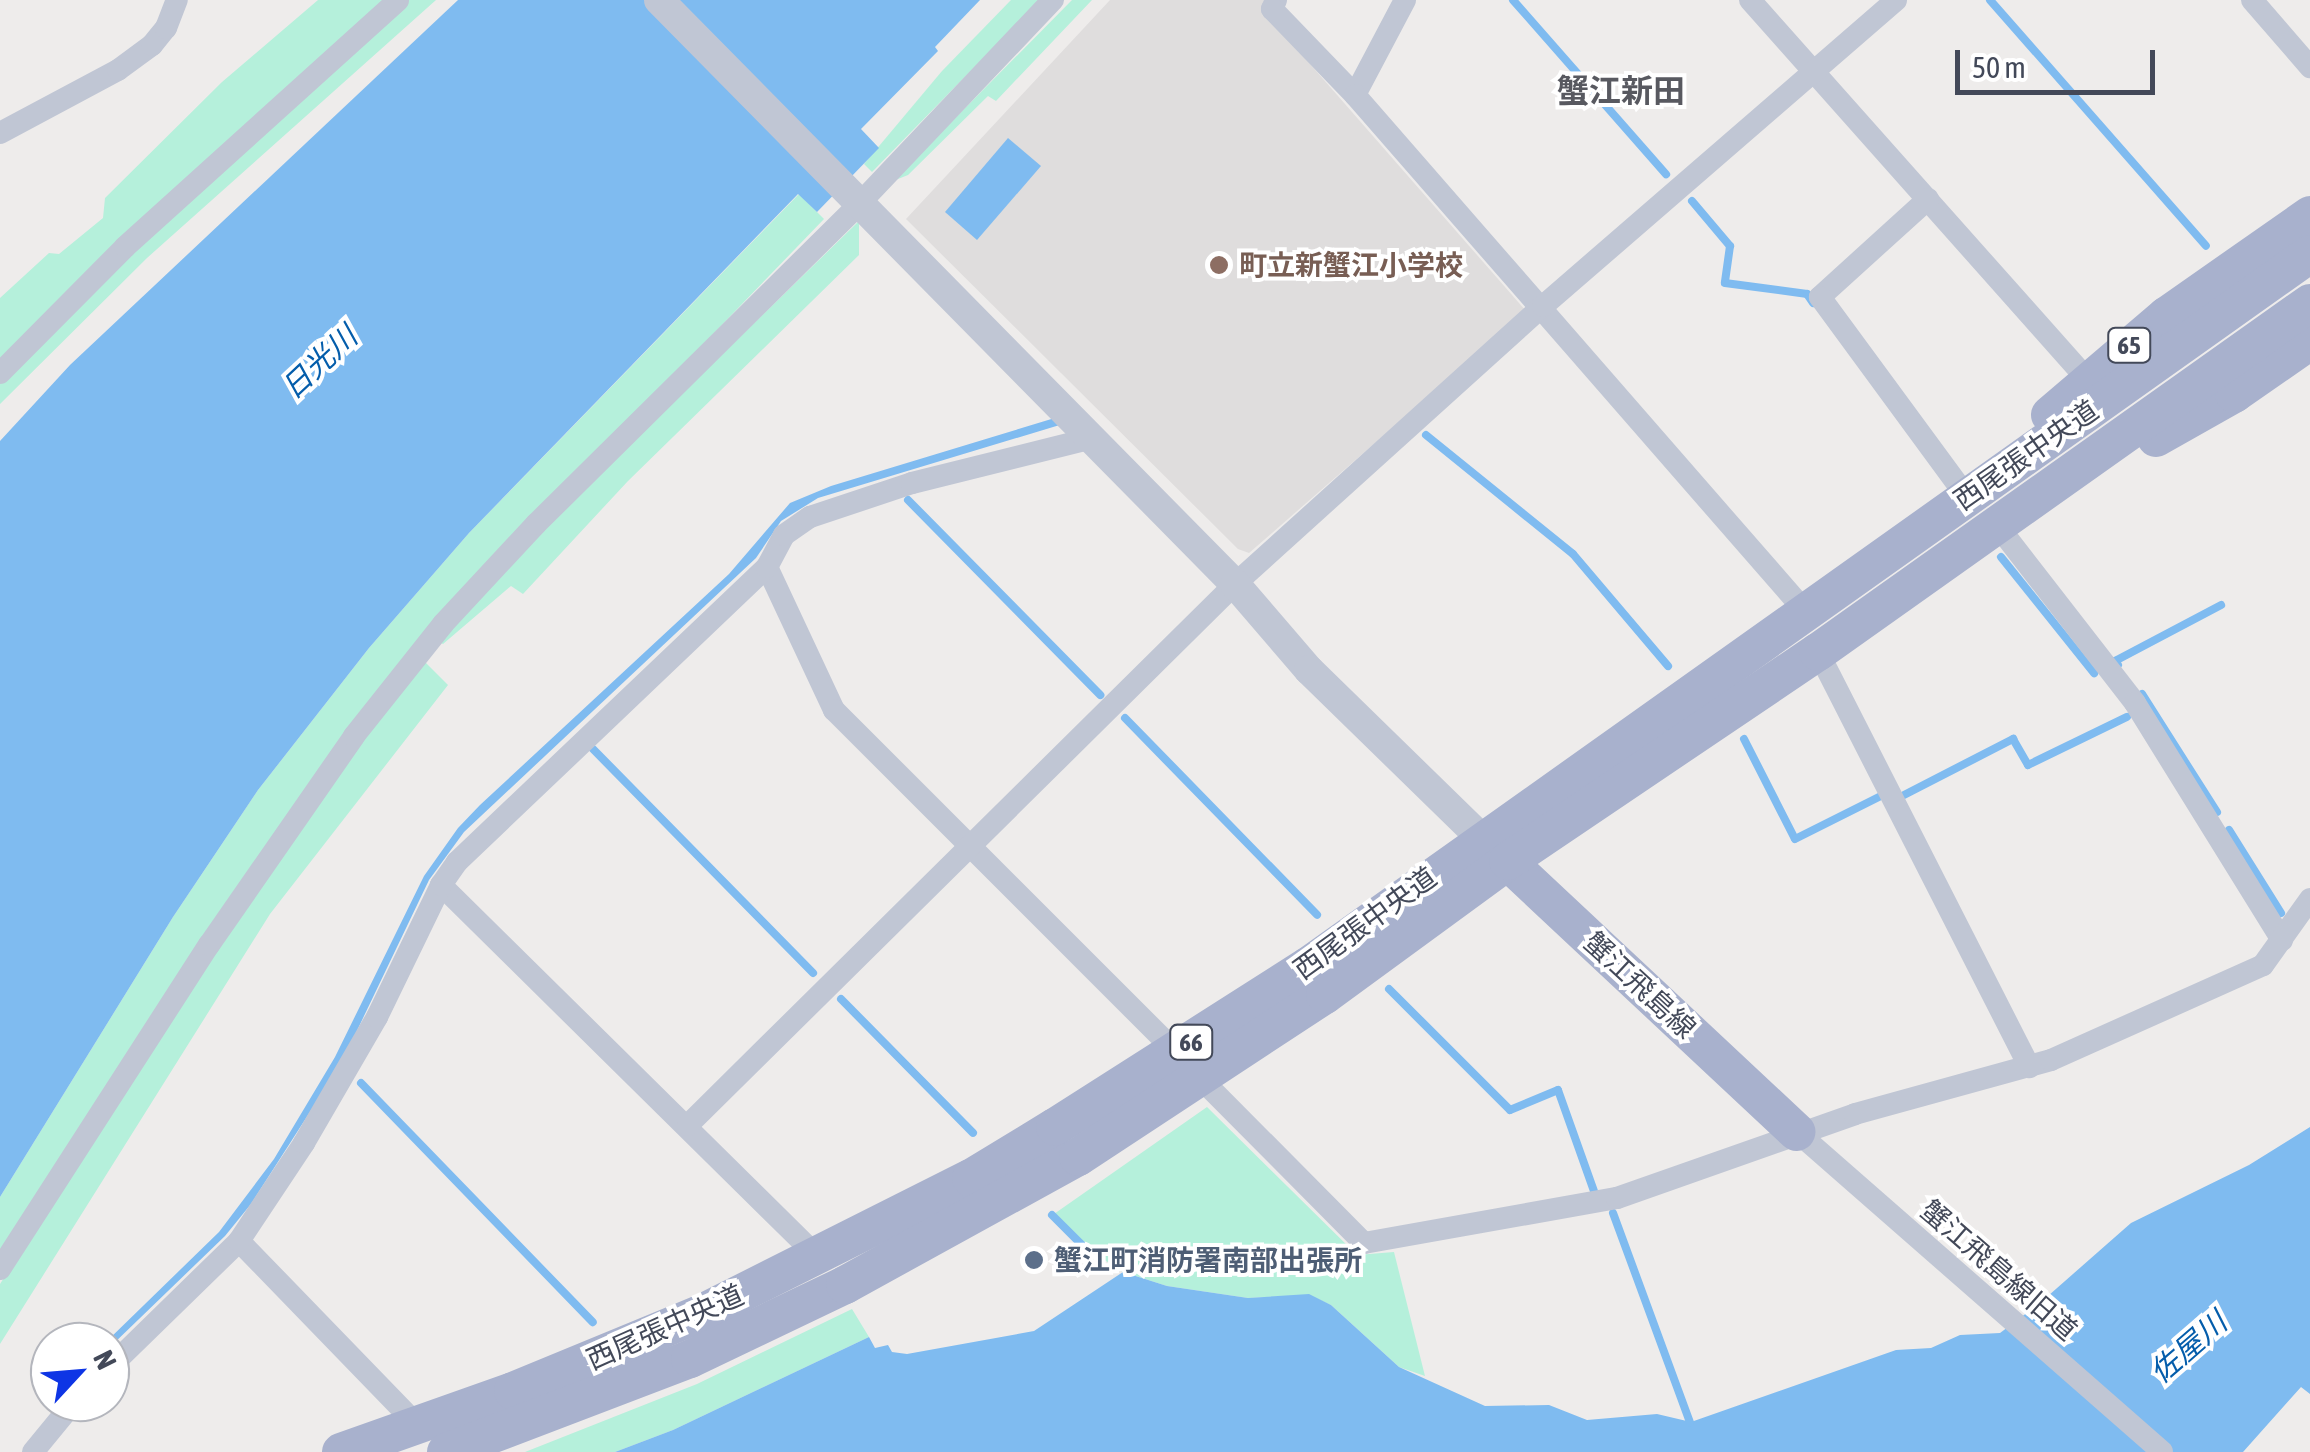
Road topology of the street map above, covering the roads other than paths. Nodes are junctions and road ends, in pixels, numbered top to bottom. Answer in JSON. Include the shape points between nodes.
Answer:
{"nodes":[{"id":1,"x":178,"y":0,"type":"edge"},
{"id":2,"x":398,"y":0,"type":"edge"},
{"id":3,"x":659,"y":0,"type":"edge"},
{"id":4,"x":1053,"y":0,"type":"edge"},
{"id":5,"x":1276,"y":0,"type":"edge"},
{"id":6,"x":1405,"y":0,"type":"edge"},
{"id":7,"x":1750,"y":0,"type":"edge"},
{"id":8,"x":1896,"y":0,"type":"edge"},
{"id":9,"x":2252,"y":0,"type":"edge"},
{"id":10,"x":2310,"y":67,"type":"edge"},
{"id":11,"x":1814,"y":71,"type":"junction"},
{"id":12,"x":1356,"y":96,"type":"junction"},
{"id":13,"x":0,"y":133,"type":"edge"},
{"id":14,"x":856,"y":197,"type":"junction"},
{"id":15,"x":1928,"y":199,"type":"junction"},
{"id":16,"x":2310,"y":214,"type":"edge"},
{"id":17,"x":2310,"y":254,"type":"edge"},
{"id":18,"x":2310,"y":303,"type":"edge"},
{"id":19,"x":1543,"y":306,"type":"junction"},
{"id":20,"x":2310,"y":341,"type":"edge"},
{"id":21,"x":0,"y":373,"type":"edge"},
{"id":22,"x":2088,"y":379,"type":"junction"},
{"id":23,"x":1092,"y":438,"type":"junction"},
{"id":24,"x":1967,"y":498,"type":"junction"},
{"id":25,"x":1997,"y":525,"type":"junction"},
{"id":26,"x":767,"y":567,"type":"junction"},
{"id":27,"x":1235,"y":584,"type":"junction"},
{"id":28,"x":1804,"y":611,"type":"junction"},
{"id":29,"x":1818,"y":652,"type":"junction"},
{"id":30,"x":970,"y":846,"type":"junction"},
{"id":31,"x":1495,"y":850,"type":"junction"},
{"id":32,"x":441,"y":885,"type":"junction"},
{"id":33,"x":2310,"y":899,"type":"edge"},
{"id":34,"x":2282,"y":940,"type":"junction"},
{"id":35,"x":1188,"y":1066,"type":"junction"},
{"id":36,"x":2029,"y":1068,"type":"junction"},
{"id":37,"x":688,"y":1125,"type":"junction"},
{"id":38,"x":1797,"y":1132,"type":"junction"},
{"id":39,"x":239,"y":1241,"type":"junction"},
{"id":40,"x":818,"y":1257,"type":"junction"},
{"id":41,"x":0,"y":1269,"type":"edge"},
{"id":42,"x":130,"y":1347,"type":"edge"},
{"id":43,"x":58,"y":1422,"type":"edge"},
{"id":44,"x":418,"y":1426,"type":"junction"},
{"id":45,"x":34,"y":1452,"type":"edge"},
{"id":46,"x":341,"y":1452,"type":"edge"},
{"id":47,"x":446,"y":1452,"type":"edge"},
{"id":48,"x":2162,"y":1452,"type":"edge"}],
"edges":[{"from":1,"to":13,"type":"street","via":[[152,45]]},
{"from":2,"to":21,"type":"street","via":[[125,248]]},
{"from":3,"to":14,"type":"street"},
{"from":4,"to":14,"type":"street"},
{"from":5,"to":12,"type":"street","via":[[1272,9]]},
{"from":6,"to":12,"type":"street"},
{"from":7,"to":11,"type":"street"},
{"from":8,"to":11,"type":"street"},
{"from":9,"to":10,"type":"street"},
{"from":11,"to":15,"type":"street"},
{"from":11,"to":19,"type":"street"},
{"from":12,"to":19,"type":"street"},
{"from":14,"to":23,"type":"street"},
{"from":14,"to":41,"type":"street","via":[[443,624],[354,736],[209,945]]},
{"from":15,"to":22,"type":"street"},
{"from":15,"to":24,"type":"street","via":[[1820,297]]},
{"from":16,"to":22,"type":"main road","number":"65"},
{"from":17,"to":24,"type":"main road","name":"西尾張中央道","number":"65"},
{"from":18,"to":25,"type":"main road","name":"西尾張中央道","number":"65"},
{"from":19,"to":27,"type":"street"},
{"from":19,"to":28,"type":"street"},
{"from":20,"to":25,"type":"main road","via":[[2234,394]]},
{"from":22,"to":24,"type":"main road","number":"65"},
{"from":23,"to":26,"type":"street","via":[[912,483],[810,517],[784,535]]},
{"from":23,"to":27,"type":"street"},
{"from":24,"to":28,"type":"main road","name":"西尾張中央道","number":"66"},
{"from":25,"to":29,"type":"main road","name":"西尾張中央道","number":"66"},
{"from":25,"to":34,"type":"street","via":[[2134,702]]},
{"from":26,"to":30,"type":"street","via":[[834,710]]},
{"from":26,"to":32,"type":"street","via":[[482,837]]},
{"from":27,"to":30,"type":"street"},
{"from":27,"to":31,"type":"street","via":[[1309,670]]},
{"from":28,"to":31,"type":"main road","name":"西尾張中央道","number":"66"},
{"from":29,"to":31,"type":"main road","name":"西尾張中央道","number":"66"},
{"from":29,"to":36,"type":"street"},
{"from":30,"to":35,"type":"street"},
{"from":30,"to":37,"type":"street"},
{"from":31,"to":35,"type":"main road","name":"西尾張中央道","number":"66","via":[[1326,995]]},
{"from":31,"to":38,"type":"main road","name":"蟹江飛島線"},
{"from":32,"to":37,"type":"street"},
{"from":32,"to":39,"type":"street","via":[[377,1017]]},
{"from":33,"to":34,"type":"street"},
{"from":34,"to":36,"type":"street","via":[[2262,965]]},
{"from":35,"to":38,"type":"street","via":[[1364,1242],[1617,1198]]},
{"from":35,"to":40,"type":"main road","name":"西尾張中央道","number":"66"},
{"from":35,"to":47,"type":"main road","name":"西尾張中央道","number":"66","via":[[979,1214],[845,1285],[690,1359]]},
{"from":36,"to":38,"type":"street"},
{"from":37,"to":40,"type":"street"},
{"from":38,"to":48,"type":"street","name":"蟹江飛島線旧道"},
{"from":39,"to":42,"type":"street"},
{"from":39,"to":44,"type":"street"},
{"from":40,"to":44,"type":"main road","name":"西尾張中央道","number":"66","via":[[621,1348]]},
{"from":43,"to":45,"type":"street"},
{"from":44,"to":46,"type":"main road","name":"西尾張中央道","number":"66"}]}
